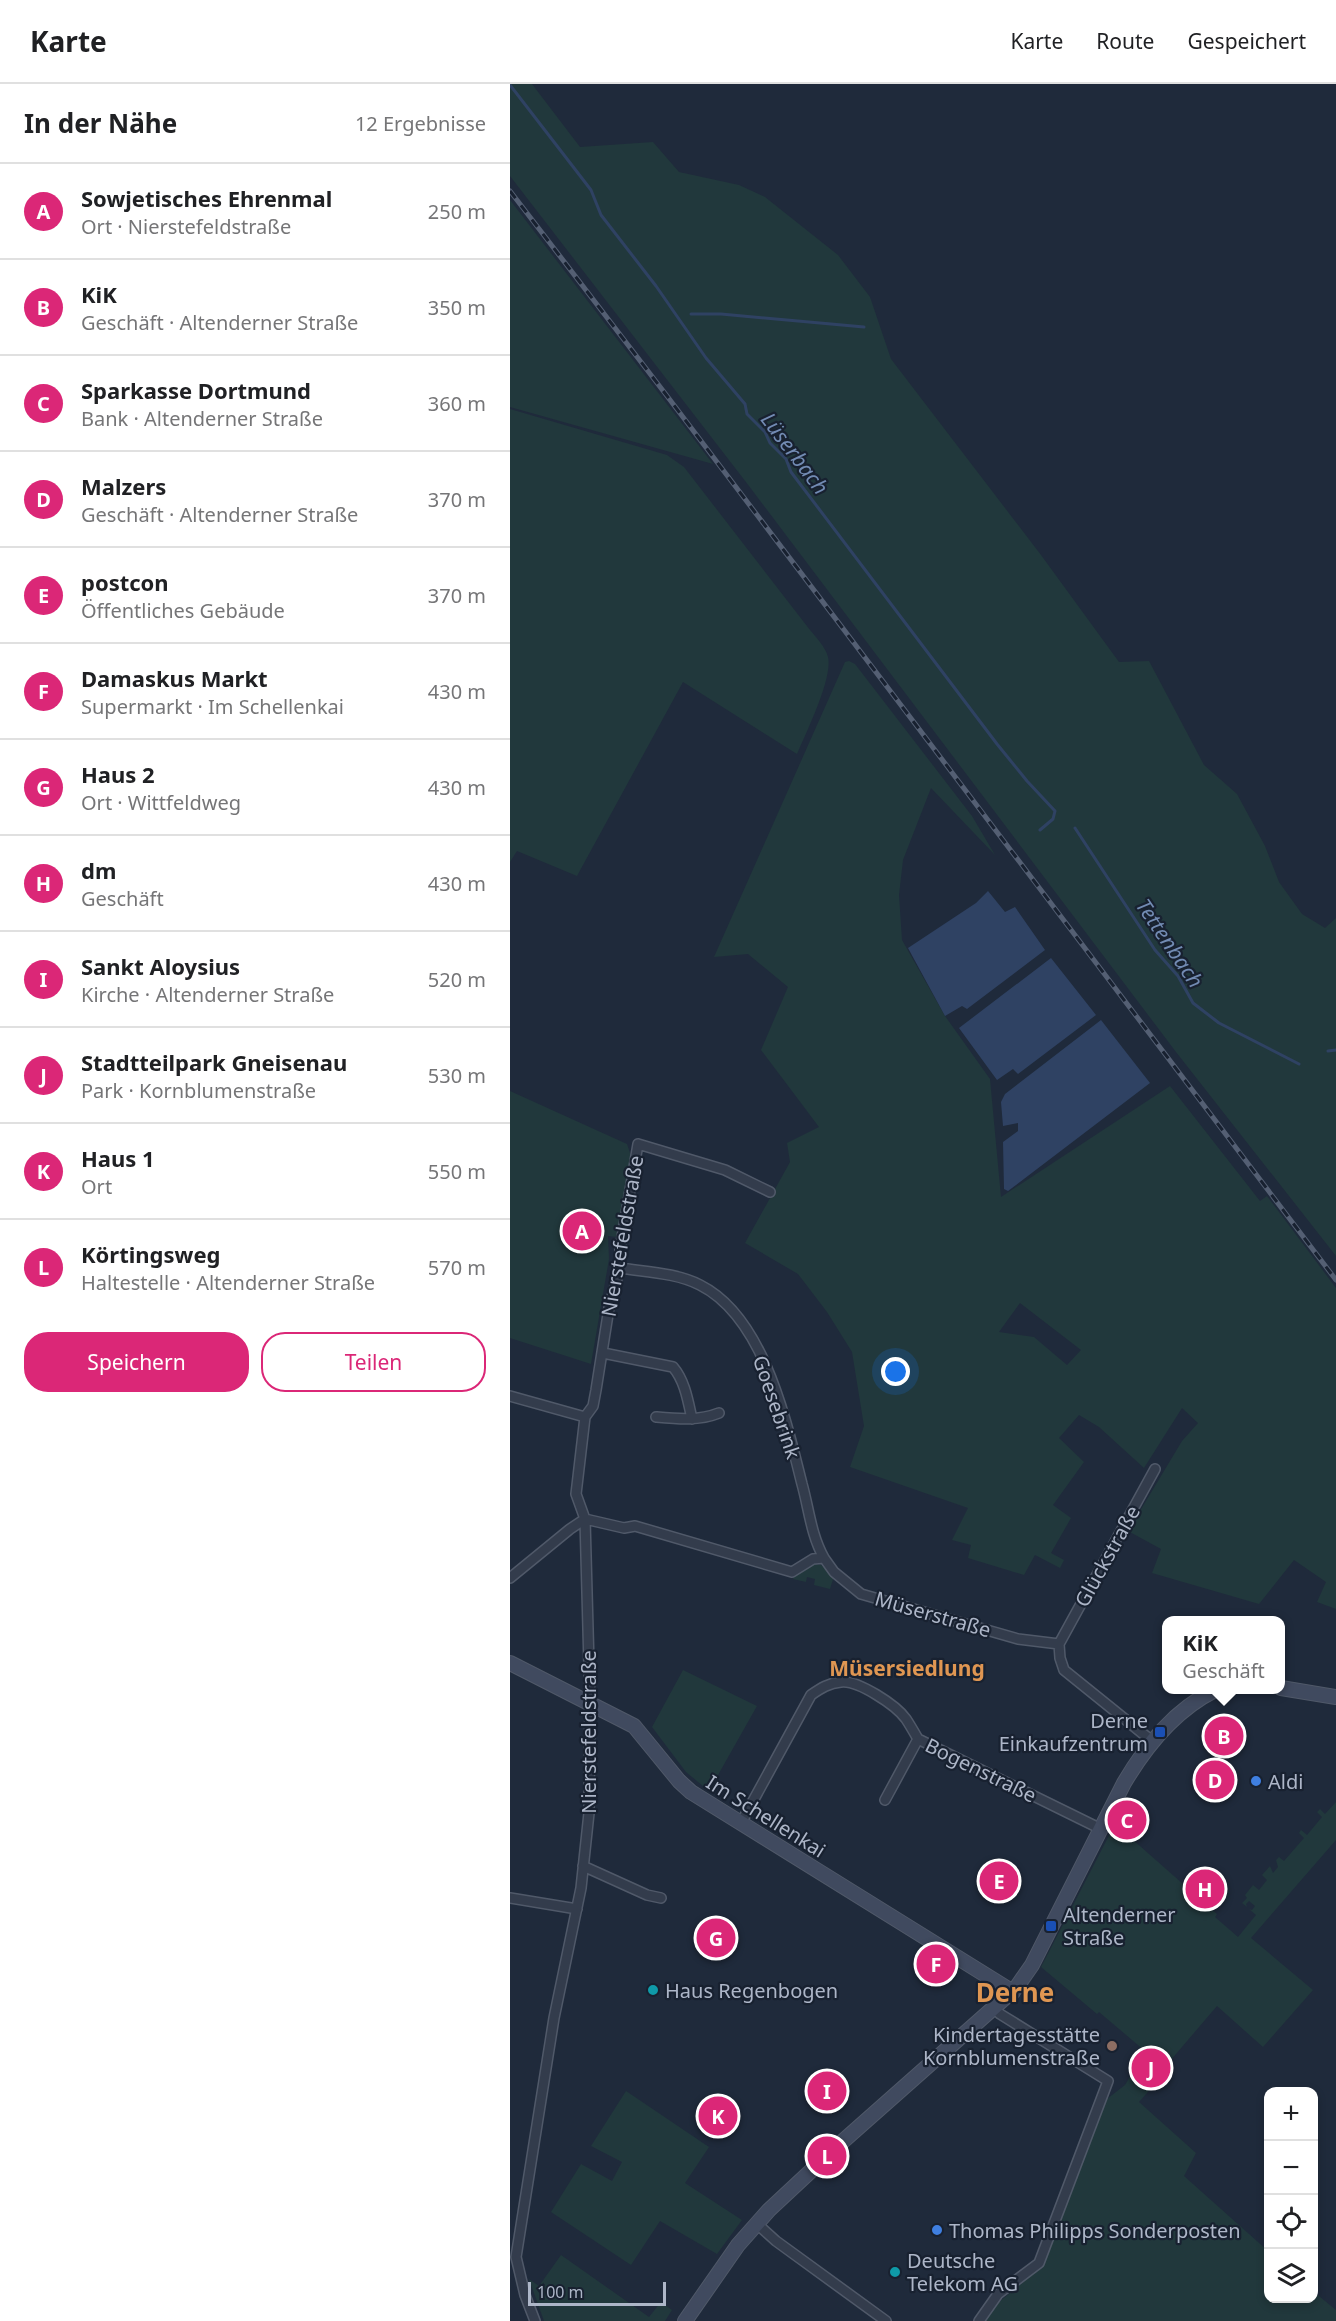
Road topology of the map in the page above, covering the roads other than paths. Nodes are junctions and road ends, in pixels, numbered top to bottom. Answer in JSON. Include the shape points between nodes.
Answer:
{"nodes":[{"id":1,"x":770,"y":1192,"type":"dead end"},
{"id":2,"x":620,"y":1268,"type":"junction"},
{"id":3,"x":603,"y":1353,"type":"junction"},
{"id":4,"x":510,"y":1395,"type":"edge"},
{"id":5,"x":720,"y":1413,"type":"dead end"},
{"id":6,"x":585,"y":1417,"type":"junction"},
{"id":7,"x":656,"y":1417,"type":"dead end"},
{"id":8,"x":692,"y":1419,"type":"junction"},
{"id":9,"x":1155,"y":1469,"type":"dead end"},
{"id":10,"x":585,"y":1519,"type":"junction"},
{"id":11,"x":824,"y":1558,"type":"junction"},
{"id":12,"x":510,"y":1578,"type":"edge"},
{"id":13,"x":1059,"y":1644,"type":"junction"},
{"id":14,"x":510,"y":1663,"type":"edge"},
{"id":15,"x":1285,"y":1689,"type":"edge"},
{"id":16,"x":1207,"y":1694,"type":"edge"},
{"id":17,"x":1336,"y":1697,"type":"edge"},
{"id":18,"x":590,"y":1702,"type":"junction"},
{"id":19,"x":918,"y":1739,"type":"junction"},
{"id":20,"x":1152,"y":1741,"type":"junction"},
{"id":21,"x":885,"y":1800,"type":"dead end"},
{"id":22,"x":741,"y":1823,"type":"junction"},
{"id":23,"x":1101,"y":1829,"type":"junction"},
{"id":24,"x":584,"y":1866,"type":"junction"},
{"id":25,"x":510,"y":1898,"type":"edge"},
{"id":26,"x":661,"y":1898,"type":"dead end"},
{"id":27,"x":578,"y":1909,"type":"junction"},
{"id":28,"x":1013,"y":1992,"type":"junction"},
{"id":29,"x":994,"y":2008,"type":"junction"},
{"id":30,"x":756,"y":2223,"type":"junction"},
{"id":31,"x":536,"y":2321,"type":"edge"},
{"id":32,"x":685,"y":2321,"type":"edge"},
{"id":33,"x":886,"y":2321,"type":"edge"},
{"id":34,"x":979,"y":2321,"type":"edge"}],
"edges":[{"from":1,"to":2,"type":"street","name":"Nierstefeldstraße","via":[[725,1170],[638,1143]]},
{"from":2,"to":3,"type":"street","name":"Nierstefeldstraße"},
{"from":2,"to":11,"type":"street","name":"Goesebrink","via":[[699,1284],[734,1312],[775,1389],[815,1542]]},
{"from":3,"to":6,"type":"street","name":"Nierstefeldstraße","via":[[593,1406]]},
{"from":3,"to":8,"type":"street","via":[[673,1367]]},
{"from":4,"to":6,"type":"street"},
{"from":5,"to":8,"type":"street"},
{"from":6,"to":10,"type":"street","name":"Nierstefeldstraße","via":[[576,1494]]},
{"from":7,"to":8,"type":"street"},
{"from":9,"to":13,"type":"street","name":"Glückstraße"},
{"from":10,"to":11,"type":"street","via":[[624,1528],[635,1526],[792,1572]]},
{"from":10,"to":12,"type":"street"},
{"from":10,"to":18,"type":"street","name":"Nierstefeldstraße"},
{"from":11,"to":13,"type":"street","name":"Müserstraße","via":[[834,1572],[861,1594],[1018,1639]]},
{"from":13,"to":20,"type":"street","via":[[1064,1670]]},
{"from":14,"to":18,"type":"main road","name":"Im Schellenkai"},
{"from":15,"to":17,"type":"main road"},
{"from":16,"to":20,"type":"main road","via":[[1187,1706]]},
{"from":18,"to":22,"type":"main road","name":"Im Schellenkai","via":[[634,1726],[691,1792]]},
{"from":18,"to":24,"type":"street","name":"Nierstefeldstraße","via":[[589,1813]]},
{"from":19,"to":21,"type":"street"},
{"from":19,"to":22,"type":"street","name":"Bogenstraße","via":[[895,1707],[854,1683],[826,1685],[811,1695]]},
{"from":19,"to":23,"type":"street","name":"Bogenstraße"},
{"from":20,"to":23,"type":"main road","via":[[1128,1775]]},
{"from":22,"to":28,"type":"main road","name":"Im Schellenkai"},
{"from":23,"to":28,"type":"main road","via":[[1032,1965]]},
{"from":24,"to":26,"type":"street"},
{"from":24,"to":27,"type":"street","name":"Nierstefeldstraße"},
{"from":25,"to":27,"type":"street"},
{"from":27,"to":31,"type":"street","name":"Nierstefeldstraße","via":[[554,2018],[516,2257]]},
{"from":28,"to":29,"type":"main road"},
{"from":29,"to":30,"type":"main road"},
{"from":29,"to":34,"type":"street","via":[[1108,2081],[1039,2263],[998,2294]]},
{"from":30,"to":32,"type":"main road"},
{"from":30,"to":33,"type":"street"}]}
